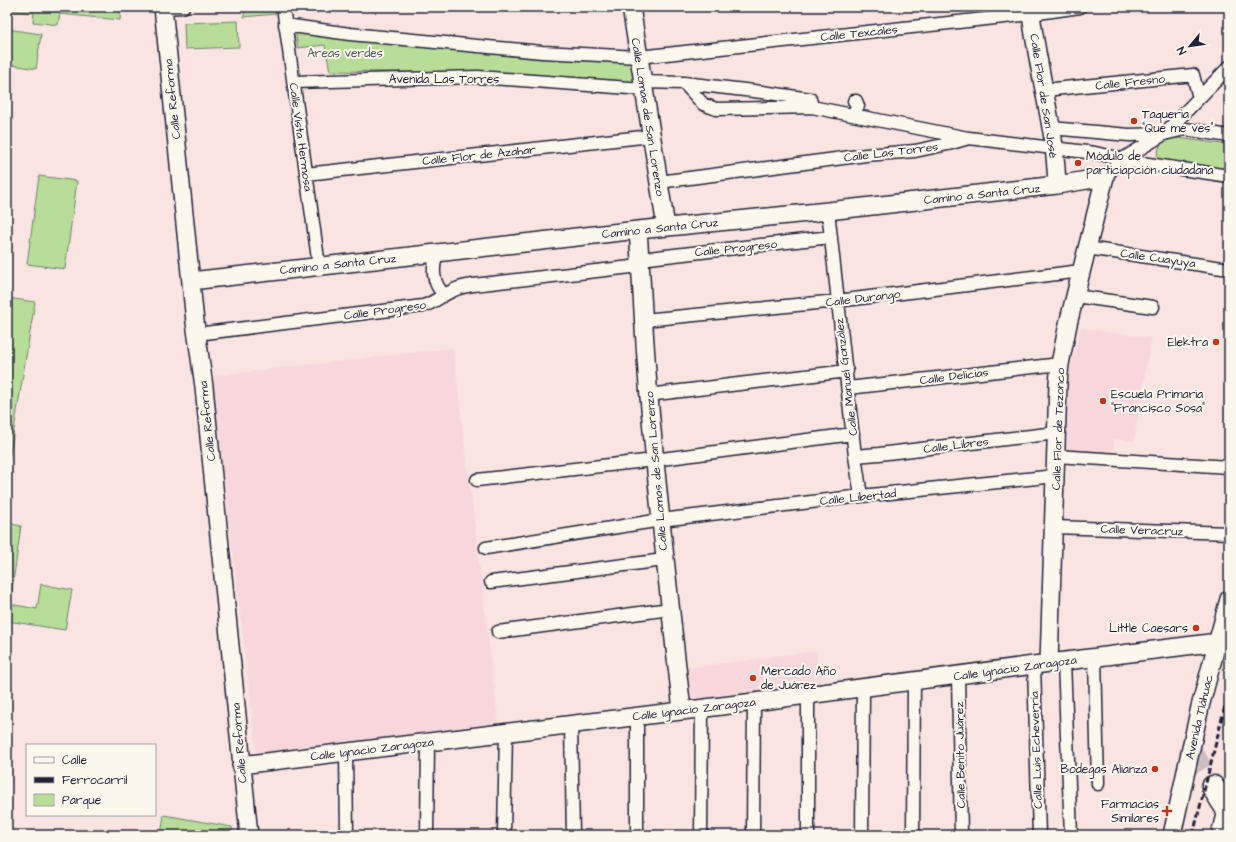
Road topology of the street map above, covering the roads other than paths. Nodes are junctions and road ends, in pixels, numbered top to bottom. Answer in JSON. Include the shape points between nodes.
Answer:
{"nodes":[{"id":1,"x":163,"y":7,"type":"edge"},
{"id":2,"x":183,"y":7,"type":"edge"},
{"id":3,"x":282,"y":7,"type":"edge"},
{"id":4,"x":631,"y":7,"type":"edge"},
{"id":5,"x":1080,"y":7,"type":"edge"},
{"id":6,"x":1030,"y":10,"type":"edge"},
{"id":7,"x":285,"y":25,"type":"junction"},
{"id":8,"x":638,"y":57,"type":"junction"},
{"id":9,"x":1229,"y":67,"type":"edge"},
{"id":10,"x":292,"y":82,"type":"junction"},
{"id":11,"x":684,"y":83,"type":"junction"},
{"id":12,"x":643,"y":86,"type":"junction"},
{"id":13,"x":1044,"y":90,"type":"junction"},
{"id":14,"x":1199,"y":98,"type":"junction"},
{"id":15,"x":854,"y":101,"type":"dead end"},
{"id":16,"x":812,"y":107,"type":"junction"},
{"id":17,"x":852,"y":115,"type":"junction"},
{"id":18,"x":1051,"y":128,"type":"junction"},
{"id":19,"x":1164,"y":134,"type":"junction"},
{"id":20,"x":651,"y":136,"type":"junction"},
{"id":21,"x":1229,"y":136,"type":"edge"},
{"id":22,"x":969,"y":138,"type":"junction"},
{"id":23,"x":1054,"y":148,"type":"junction"},
{"id":24,"x":1121,"y":160,"type":"junction"},
{"id":25,"x":306,"y":174,"type":"junction"},
{"id":26,"x":1229,"y":176,"type":"edge"},
{"id":27,"x":1105,"y":177,"type":"junction"},
{"id":28,"x":659,"y":182,"type":"junction"},
{"id":29,"x":1057,"y":185,"type":"junction"},
{"id":30,"x":828,"y":211,"type":"junction"},
{"id":31,"x":666,"y":227,"type":"junction"},
{"id":32,"x":638,"y":230,"type":"junction"},
{"id":33,"x":831,"y":237,"type":"junction"},
{"id":34,"x":1087,"y":248,"type":"junction"},
{"id":35,"x":437,"y":253,"type":"junction"},
{"id":36,"x":640,"y":262,"type":"junction"},
{"id":37,"x":319,"y":266,"type":"junction"},
{"id":38,"x":1229,"y":269,"type":"edge"},
{"id":39,"x":1081,"y":271,"type":"junction"},
{"id":40,"x":191,"y":281,"type":"junction"},
{"id":41,"x":444,"y":295,"type":"junction"},
{"id":42,"x":1075,"y":296,"type":"junction"},
{"id":43,"x":837,"y":301,"type":"junction"},
{"id":44,"x":1153,"y":307,"type":"dead end"},
{"id":45,"x":644,"y":320,"type":"junction"},
{"id":46,"x":197,"y":334,"type":"junction"},
{"id":47,"x":1060,"y":364,"type":"junction"},
{"id":48,"x":847,"y":371,"type":"junction"},
{"id":49,"x":848,"y":388,"type":"junction"},
{"id":50,"x":648,"y":395,"type":"junction"},
{"id":51,"x":1056,"y":433,"type":"junction"},
{"id":52,"x":853,"y":434,"type":"junction"},
{"id":53,"x":855,"y":456,"type":"junction"},
{"id":54,"x":1056,"y":456,"type":"junction"},
{"id":55,"x":654,"y":460,"type":"junction"},
{"id":56,"x":1229,"y":467,"type":"edge"},
{"id":57,"x":1056,"y":476,"type":"junction"},
{"id":58,"x":477,"y":480,"type":"dead end"},
{"id":59,"x":861,"y":496,"type":"junction"},
{"id":60,"x":661,"y":520,"type":"junction"},
{"id":61,"x":1054,"y":527,"type":"junction"},
{"id":62,"x":1229,"y":533,"type":"edge"},
{"id":63,"x":486,"y":548,"type":"dead end"},
{"id":64,"x":664,"y":560,"type":"junction"},
{"id":65,"x":491,"y":582,"type":"dead end"},
{"id":66,"x":1229,"y":599,"type":"edge"},
{"id":67,"x":670,"y":609,"type":"junction"},
{"id":68,"x":498,"y":632,"type":"dead end"},
{"id":69,"x":1218,"y":642,"type":"junction"},
{"id":70,"x":1095,"y":657,"type":"junction"},
{"id":71,"x":1049,"y":663,"type":"junction"},
{"id":72,"x":958,"y":676,"type":"junction"},
{"id":73,"x":914,"y":682,"type":"junction"},
{"id":74,"x":863,"y":688,"type":"junction"},
{"id":75,"x":808,"y":695,"type":"junction"},
{"id":76,"x":754,"y":702,"type":"junction"},
{"id":77,"x":702,"y":708,"type":"junction"},
{"id":78,"x":682,"y":710,"type":"junction"},
{"id":79,"x":637,"y":716,"type":"junction"},
{"id":80,"x":571,"y":724,"type":"junction"},
{"id":81,"x":506,"y":732,"type":"junction"},
{"id":82,"x":428,"y":742,"type":"junction"},
{"id":83,"x":346,"y":753,"type":"junction"},
{"id":84,"x":241,"y":765,"type":"junction"},
{"id":85,"x":1098,"y":784,"type":"dead end"},
{"id":86,"x":1224,"y":801,"type":"tunnel mouth"},
{"id":87,"x":248,"y":835,"type":"edge"},
{"id":88,"x":347,"y":835,"type":"edge"},
{"id":89,"x":427,"y":835,"type":"edge"},
{"id":90,"x":504,"y":835,"type":"edge"},
{"id":91,"x":573,"y":835,"type":"edge"},
{"id":92,"x":637,"y":835,"type":"edge"},
{"id":93,"x":701,"y":835,"type":"edge"},
{"id":94,"x":753,"y":835,"type":"edge"},
{"id":95,"x":808,"y":835,"type":"edge"},
{"id":96,"x":862,"y":835,"type":"edge"},
{"id":97,"x":913,"y":835,"type":"edge"},
{"id":98,"x":962,"y":835,"type":"edge"},
{"id":99,"x":1039,"y":835,"type":"edge"},
{"id":100,"x":1070,"y":835,"type":"edge"},
{"id":101,"x":1172,"y":835,"type":"edge"},
{"id":102,"x":1220,"y":835,"type":"edge"}],
"edges":[{"from":1,"to":2,"type":"street"},
{"from":1,"to":40,"type":"street","name":"Calle Reforma"},
{"from":3,"to":7,"type":"street","name":"Calle Vista Hermosa"},
{"from":4,"to":8,"type":"street","name":"Calle Lomas de San Lorenzo"},
{"from":5,"to":6,"type":"street","name":"Calle Texcales"},
{"from":6,"to":8,"type":"street","name":"Calle Texcales"},
{"from":6,"to":13,"type":"street","name":"Calle Flor de San José"},
{"from":7,"to":8,"type":"street","name":"Calle Texcales","via":[[350,34],[542,52]]},
{"from":7,"to":10,"type":"street","name":"Calle Vista Hermosa"},
{"from":8,"to":12,"type":"street","name":"Calle Lomas de San Lorenzo"},
{"from":9,"to":14,"type":"street"},
{"from":10,"to":12,"type":"street","name":"Avenida Las Torres","via":[[478,77]]},
{"from":10,"to":25,"type":"street","name":"Calle Vista Hermosa"},
{"from":11,"to":12,"type":"street","name":"Avenida Las Torres"},
{"from":11,"to":16,"type":"street","name":"Avenida Las Torres","via":[[810,99]]},
{"from":11,"to":16,"type":"street","name":"Avenida Las Torres","via":[[703,104],[716,109]]},
{"from":12,"to":20,"type":"street","name":"Calle Lomas de San Lorenzo"},
{"from":13,"to":14,"type":"street","name":"Calle Fresno","via":[[1194,75]]},
{"from":13,"to":18,"type":"street","name":"Calle Flor de San José"},
{"from":14,"to":19,"type":"street"},
{"from":15,"to":17,"type":"street","via":[[858,106]]},
{"from":16,"to":17,"type":"street","name":"Avenida Las Torres"},
{"from":17,"to":22,"type":"street","name":"Avenida Las Torres"},
{"from":18,"to":19,"type":"street","via":[[1129,135]]},
{"from":18,"to":23,"type":"street","name":"Calle Flor de San José"},
{"from":19,"to":21,"type":"street","via":[[1185,129]]},
{"from":19,"to":24,"type":"street"},
{"from":20,"to":25,"type":"street","name":"Calle Flor de Azahar"},
{"from":20,"to":28,"type":"street","name":"Calle Lomas de San Lorenzo"},
{"from":22,"to":23,"type":"street","name":"Calle Las Torres"},
{"from":22,"to":28,"type":"street","name":"Calle Las Torres","via":[[915,151]]},
{"from":23,"to":24,"type":"street","name":"Calle Las Torres","via":[[1106,155]]},
{"from":23,"to":29,"type":"street","name":"Calle Flor de San José"},
{"from":24,"to":26,"type":"street"},
{"from":24,"to":27,"type":"street"},
{"from":25,"to":37,"type":"street","name":"Calle Vista Hermosa"},
{"from":27,"to":29,"type":"street","name":"Camino a Santa Cruz"},
{"from":27,"to":34,"type":"street","name":"Calle Flor de Tezonco"},
{"from":28,"to":31,"type":"street","name":"Calle Lomas de San Lorenzo"},
{"from":29,"to":30,"type":"street","name":"Camino a Santa Cruz"},
{"from":30,"to":31,"type":"street","name":"Camino a Santa Cruz"},
{"from":30,"to":33,"type":"street","name":"Calle Manuel González"},
{"from":31,"to":32,"type":"street","name":"Camino a Santa Cruz"},
{"from":32,"to":35,"type":"street","name":"Camino a Santa Cruz"},
{"from":32,"to":36,"type":"street","name":"Calle Lomas de San Lorenzo"},
{"from":33,"to":36,"type":"street","name":"Calle Progreso"},
{"from":33,"to":43,"type":"street","name":"Calle Manuel González"},
{"from":34,"to":38,"type":"street","name":"Calle Cuayuya"},
{"from":34,"to":39,"type":"street","name":"Calle Flor de Tezonco"},
{"from":35,"to":37,"type":"street","name":"Camino a Santa Cruz"},
{"from":35,"to":41,"type":"street","via":[[434,277],[438,289]]},
{"from":36,"to":41,"type":"street","name":"Calle Progreso","via":[[459,287]]},
{"from":36,"to":45,"type":"street","name":"Calle Lomas de San Lorenzo"},
{"from":37,"to":40,"type":"street","name":"Camino a Santa Cruz"},
{"from":39,"to":42,"type":"street","name":"Calle Flor de Tezonco"},
{"from":39,"to":43,"type":"street","name":"Calle Durango"},
{"from":40,"to":46,"type":"street","name":"Calle Reforma"},
{"from":41,"to":46,"type":"street","name":"Calle Progreso","via":[[423,306]]},
{"from":42,"to":44,"type":"street"},
{"from":42,"to":47,"type":"street","name":"Calle Flor de Tezonco"},
{"from":43,"to":45,"type":"street","name":"Calle Durango"},
{"from":43,"to":48,"type":"street","name":"Calle Manuel González"},
{"from":45,"to":50,"type":"street","name":"Calle Lomas de San Lorenzo"},
{"from":46,"to":84,"type":"street","name":"Calle Reforma"},
{"from":47,"to":49,"type":"street","name":"Calle Delicias"},
{"from":47,"to":51,"type":"street","name":"Calle Flor de Tezonco"},
{"from":48,"to":49,"type":"street","name":"Calle Manuel González"},
{"from":48,"to":50,"type":"street"},
{"from":49,"to":52,"type":"street","name":"Calle Manuel González"},
{"from":50,"to":55,"type":"street","name":"Calle Lomas de San Lorenzo"},
{"from":51,"to":53,"type":"street","name":"Calle Libres"},
{"from":51,"to":54,"type":"street","name":"Calle Flor de Tezonco"},
{"from":52,"to":53,"type":"street","name":"Calle Manuel González"},
{"from":52,"to":55,"type":"street"},
{"from":53,"to":59,"type":"street","name":"Calle Manuel González"},
{"from":54,"to":56,"type":"street"},
{"from":54,"to":57,"type":"street","name":"Calle Flor de Tezonco"},
{"from":55,"to":58,"type":"street"},
{"from":55,"to":60,"type":"street","name":"Calle Lomas de San Lorenzo"},
{"from":57,"to":59,"type":"street","name":"Calle Libertad"},
{"from":57,"to":61,"type":"street","name":"Calle Flor de Tezonco"},
{"from":59,"to":60,"type":"street","name":"Calle Libertad"},
{"from":60,"to":63,"type":"street","name":"Calle Libertad"},
{"from":60,"to":64,"type":"street","name":"Calle Lomas de San Lorenzo"},
{"from":61,"to":62,"type":"street","name":"Calle Veracruz"},
{"from":61,"to":71,"type":"street","name":"Calle Flor de Tezonco"},
{"from":64,"to":65,"type":"street"},
{"from":64,"to":67,"type":"street","name":"Calle Lomas de San Lorenzo"},
{"from":66,"to":69,"type":"street","name":"Avenida Tláhuac"},
{"from":67,"to":68,"type":"street"},
{"from":67,"to":78,"type":"street","name":"Calle Lomas de San Lorenzo"},
{"from":69,"to":70,"type":"street","name":"Calle Ignacio Zaragoza"},
{"from":69,"to":101,"type":"street","name":"Avenida Tláhuac","via":[[1200,707]]},
{"from":70,"to":71,"type":"street","name":"Calle Ignacio Zaragoza"},
{"from":70,"to":85,"type":"street"},
{"from":71,"to":72,"type":"street","name":"Calle Ignacio Zaragoza"},
{"from":71,"to":99,"type":"street","name":"Calle Luis Echeverría"},
{"from":71,"to":100,"type":"street"},
{"from":72,"to":73,"type":"street","name":"Calle Ignacio Zaragoza"},
{"from":72,"to":98,"type":"street","name":"Calle Benito Juárez"},
{"from":73,"to":74,"type":"street","name":"Calle Ignacio Zaragoza"},
{"from":73,"to":97,"type":"street"},
{"from":74,"to":75,"type":"street","name":"Calle Ignacio Zaragoza"},
{"from":74,"to":96,"type":"street"},
{"from":75,"to":76,"type":"street","name":"Calle Ignacio Zaragoza"},
{"from":75,"to":95,"type":"street"},
{"from":76,"to":77,"type":"street","name":"Calle Ignacio Zaragoza"},
{"from":76,"to":94,"type":"street"},
{"from":77,"to":78,"type":"street","name":"Calle Ignacio Zaragoza"},
{"from":77,"to":93,"type":"street"},
{"from":78,"to":79,"type":"street","name":"Calle Ignacio Zaragoza"},
{"from":79,"to":80,"type":"street","name":"Calle Ignacio Zaragoza"},
{"from":79,"to":92,"type":"street"},
{"from":80,"to":81,"type":"street","name":"Calle Ignacio Zaragoza"},
{"from":80,"to":91,"type":"street"},
{"from":81,"to":82,"type":"street","name":"Calle Ignacio Zaragoza"},
{"from":81,"to":90,"type":"street"},
{"from":82,"to":83,"type":"street","name":"Calle Ignacio Zaragoza"},
{"from":82,"to":89,"type":"street"},
{"from":83,"to":84,"type":"street","name":"Calle Ignacio Zaragoza"},
{"from":83,"to":88,"type":"street"},
{"from":84,"to":87,"type":"street","name":"Calle Reforma"},
{"from":86,"to":102,"type":"street"}]}
